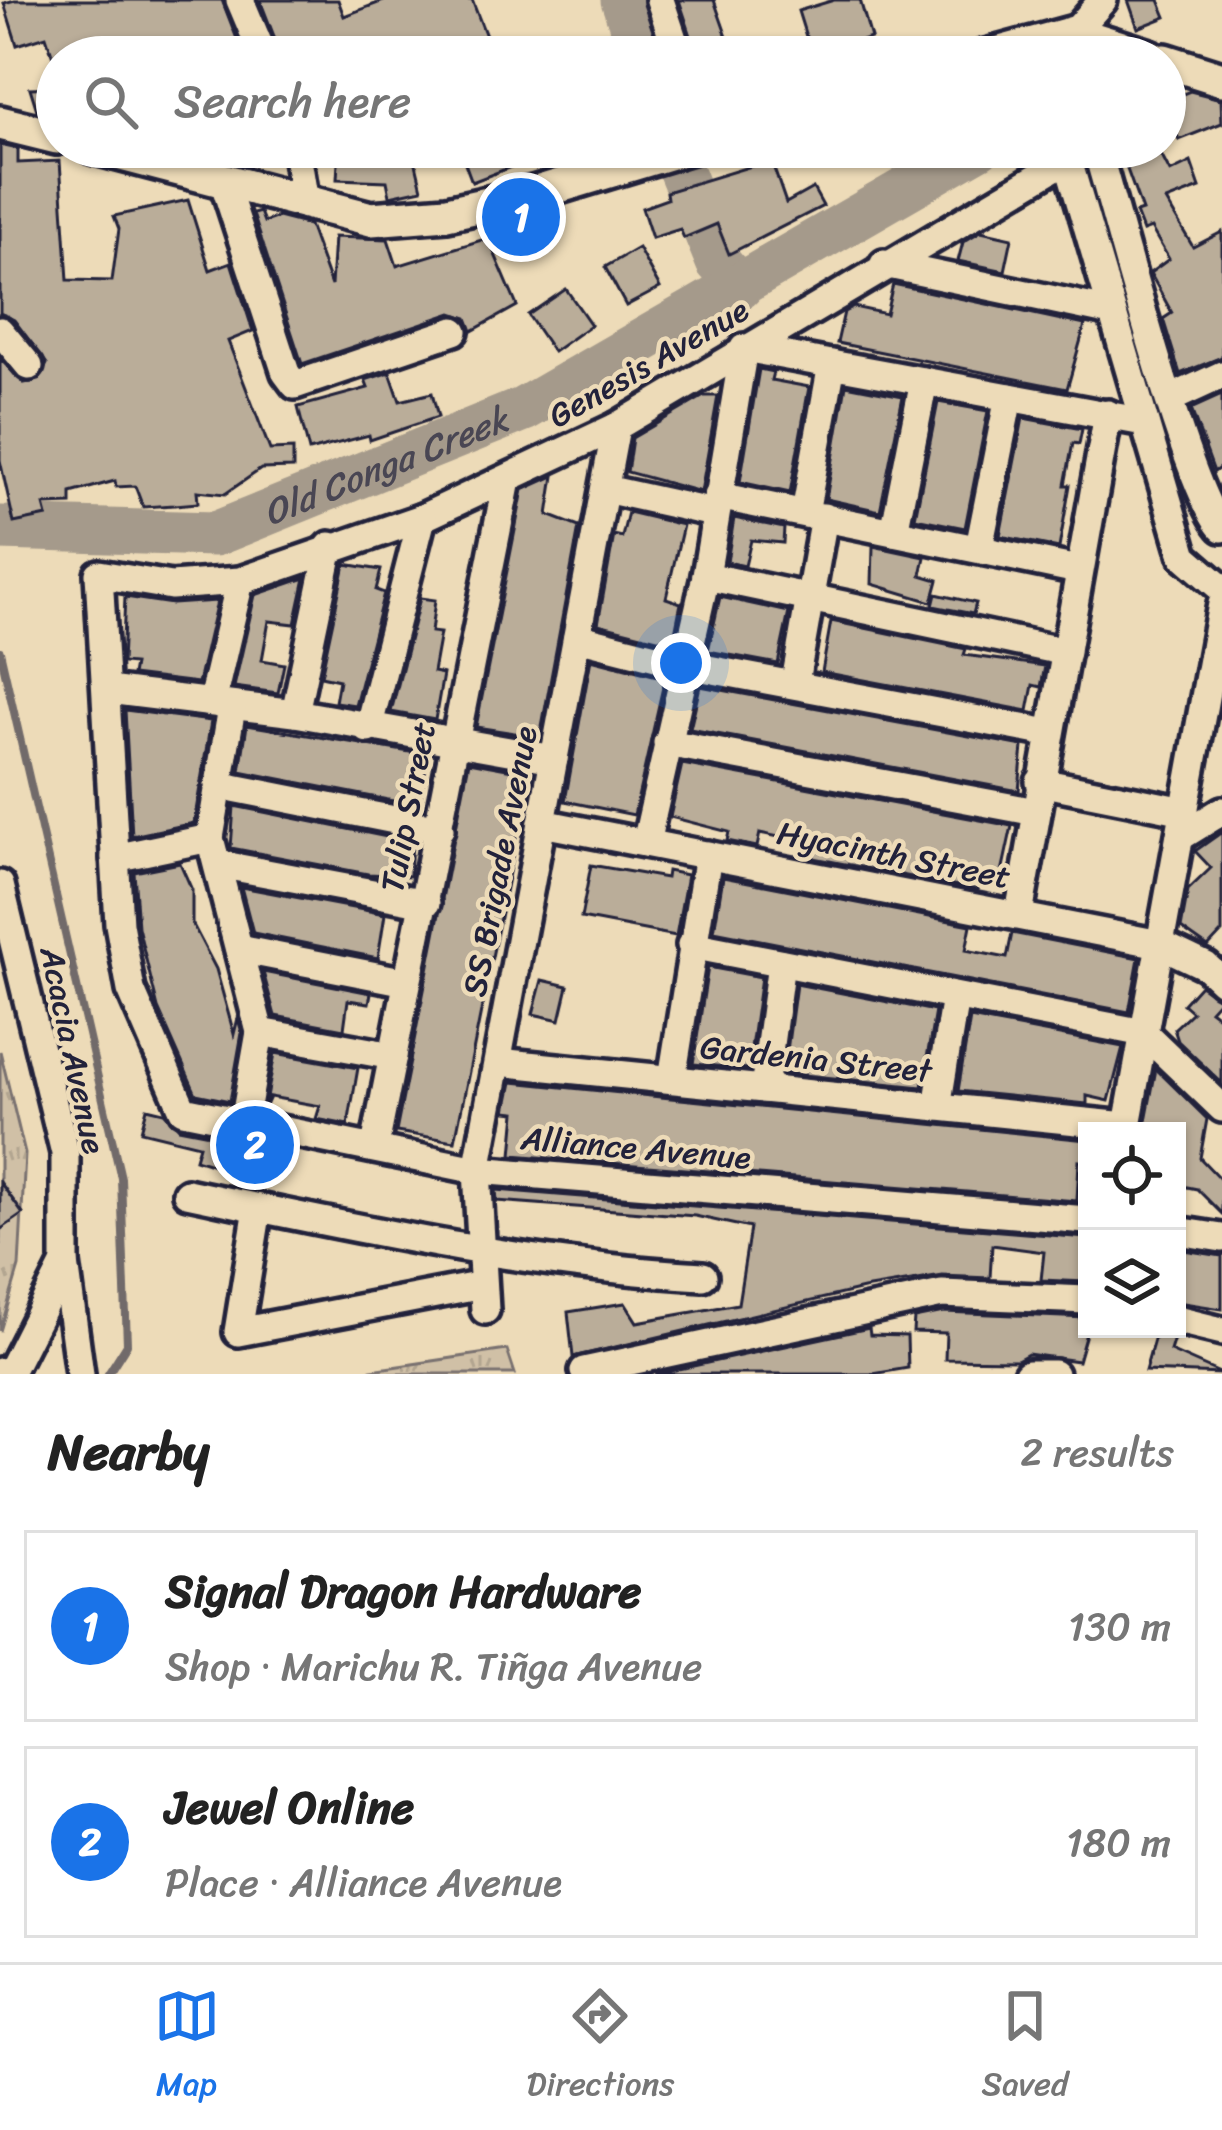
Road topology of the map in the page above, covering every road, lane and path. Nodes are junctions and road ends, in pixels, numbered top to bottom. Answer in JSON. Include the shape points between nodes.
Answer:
{"nodes":[{"id":1,"x":240,"y":0,"type":"edge"},
{"id":2,"x":660,"y":0,"type":"edge"},
{"id":3,"x":1103,"y":0,"type":"edge"},
{"id":4,"x":255,"y":36,"type":"edge"},
{"id":5,"x":672,"y":36,"type":"edge"},
{"id":6,"x":1061,"y":36,"type":"edge"},
{"id":7,"x":1186,"y":68,"type":"edge"},
{"id":8,"x":1222,"y":79,"type":"edge"},
{"id":9,"x":0,"y":123,"type":"edge"},
{"id":10,"x":36,"y":132,"type":"edge"},
{"id":11,"x":176,"y":168,"type":"edge"},
{"id":12,"x":299,"y":168,"type":"edge"},
{"id":13,"x":623,"y":168,"type":"edge"},
{"id":14,"x":1041,"y":168,"type":"edge"},
{"id":15,"x":1070,"y":168,"type":"edge"},
{"id":16,"x":1102,"y":168,"type":"edge"},
{"id":17,"x":223,"y":180,"type":"junction"},
{"id":18,"x":305,"y":203,"type":"junction"},
{"id":19,"x":884,"y":264,"type":"junction"},
{"id":20,"x":1112,"y":313,"type":"junction"},
{"id":21,"x":0,"y":331,"type":"edge"},
{"id":22,"x":454,"y":331,"type":"dead end"},
{"id":23,"x":744,"y":348,"type":"junction"},
{"id":24,"x":832,"y":364,"type":"junction"},
{"id":25,"x":29,"y":366,"type":"dead end"},
{"id":26,"x":1222,"y":375,"type":"edge"},
{"id":27,"x":924,"y":381,"type":"junction"},
{"id":28,"x":1009,"y":397,"type":"junction"},
{"id":29,"x":1172,"y":398,"type":"junction"},
{"id":30,"x":1108,"y":415,"type":"junction"},
{"id":31,"x":1144,"y":422,"type":"junction"},
{"id":32,"x":616,"y":428,"type":"junction"},
{"id":33,"x":507,"y":480,"type":"junction"},
{"id":34,"x":604,"y":489,"type":"junction"},
{"id":35,"x":717,"y":504,"type":"junction"},
{"id":36,"x":815,"y":515,"type":"junction"},
{"id":37,"x":422,"y":518,"type":"junction"},
{"id":38,"x":1222,"y":528,"type":"edge"},
{"id":39,"x":894,"y":532,"type":"junction"},
{"id":40,"x":329,"y":546,"type":"junction"},
{"id":41,"x":979,"y":548,"type":"junction"},
{"id":42,"x":1078,"y":570,"type":"junction"},
{"id":43,"x":706,"y":576,"type":"junction"},
{"id":44,"x":240,"y":581,"type":"junction"},
{"id":45,"x":1222,"y":589,"type":"edge"},
{"id":46,"x":809,"y":601,"type":"junction"},
{"id":47,"x":1222,"y":604,"type":"edge"},
{"id":48,"x":577,"y":638,"type":"junction"},
{"id":49,"x":1066,"y":652,"type":"junction"},
{"id":50,"x":687,"y":665,"type":"junction"},
{"id":51,"x":795,"y":682,"type":"junction"},
{"id":52,"x":108,"y":690,"type":"junction"},
{"id":53,"x":222,"y":704,"type":"junction"},
{"id":54,"x":295,"y":713,"type":"junction"},
{"id":55,"x":368,"y":729,"type":"junction"},
{"id":56,"x":1048,"y":733,"type":"junction"},
{"id":57,"x":668,"y":742,"type":"junction"},
{"id":58,"x":456,"y":746,"type":"junction"},
{"id":59,"x":554,"y":759,"type":"junction"},
{"id":60,"x":1040,"y":782,"type":"junction"},
{"id":61,"x":218,"y":785,"type":"junction"},
{"id":62,"x":1036,"y":812,"type":"junction"},
{"id":63,"x":1222,"y":812,"type":"edge"},
{"id":64,"x":542,"y":823,"type":"junction"},
{"id":65,"x":1182,"y":824,"type":"junction"},
{"id":66,"x":440,"y":829,"type":"junction"},
{"id":67,"x":646,"y":843,"type":"junction"},
{"id":68,"x":214,"y":851,"type":"junction"},
{"id":69,"x":708,"y":855,"type":"junction"},
{"id":70,"x":115,"y":858,"type":"junction"},
{"id":71,"x":0,"y":885,"type":"edge"},
{"id":72,"x":426,"y":903,"type":"junction"},
{"id":73,"x":1019,"y":914,"type":"junction"},
{"id":74,"x":1160,"y":944,"type":"junction"},
{"id":75,"x":692,"y":945,"type":"junction"},
{"id":76,"x":239,"y":949,"type":"junction"},
{"id":77,"x":781,"y":963,"type":"junction"},
{"id":78,"x":1217,"y":965,"type":"edge"},
{"id":79,"x":407,"y":982,"type":"junction"},
{"id":80,"x":955,"y":997,"type":"junction"},
{"id":81,"x":260,"y":1032,"type":"junction"},
{"id":82,"x":1144,"y":1033,"type":"junction"},
{"id":83,"x":393,"y":1056,"type":"junction"},
{"id":84,"x":497,"y":1062,"type":"junction"},
{"id":85,"x":672,"y":1079,"type":"junction"},
{"id":86,"x":764,"y":1089,"type":"junction"},
{"id":87,"x":938,"y":1107,"type":"junction"},
{"id":88,"x":1222,"y":1108,"type":"edge"},
{"id":89,"x":1127,"y":1122,"type":"edge"},
{"id":90,"x":244,"y":1123,"type":"junction"},
{"id":91,"x":1078,"y":1123,"type":"edge"},
{"id":92,"x":375,"y":1147,"type":"junction"},
{"id":93,"x":477,"y":1170,"type":"junction"},
{"id":94,"x":187,"y":1193,"type":"dead end"},
{"id":95,"x":258,"y":1208,"type":"junction"},
{"id":96,"x":1078,"y":1219,"type":"edge"},
{"id":97,"x":1186,"y":1233,"type":"edge"},
{"id":98,"x":1222,"y":1238,"type":"edge"},
{"id":99,"x":479,"y":1254,"type":"junction"},
{"id":100,"x":64,"y":1263,"type":"junction"},
{"id":101,"x":703,"y":1276,"type":"dead end"},
{"id":102,"x":1078,"y":1299,"type":"edge"},
{"id":103,"x":1186,"y":1322,"type":"edge"},
{"id":104,"x":1222,"y":1330,"type":"edge"},
{"id":105,"x":584,"y":1371,"type":"dead end"},
{"id":106,"x":0,"y":1372,"type":"edge"},
{"id":107,"x":80,"y":1374,"type":"edge"},
{"id":108,"x":1028,"y":1374,"type":"edge"},
{"id":109,"x":1054,"y":1374,"type":"edge"}],
"edges":[{"from":1,"to":4,"type":"street"},
{"from":2,"to":5,"type":"street"},
{"from":3,"to":6,"type":"street"},
{"from":7,"to":8,"type":"main road"},
{"from":9,"to":10,"type":"main road"},
{"from":11,"to":17,"type":"main road"},
{"from":12,"to":18,"type":"street"},
{"from":13,"to":18,"type":"main road","via":[[447,213],[371,219]]},
{"from":14,"to":19,"type":"street","name":"Genesis Avenue"},
{"from":15,"to":20,"type":"street"},
{"from":16,"to":29,"type":"street"},
{"from":17,"to":18,"type":"main road"},
{"from":17,"to":22,"type":"street","via":[[295,385]]},
{"from":19,"to":20,"type":"street"},
{"from":19,"to":23,"type":"street","name":"Genesis Avenue"},
{"from":20,"to":31,"type":"street"},
{"from":21,"to":25,"type":"street"},
{"from":23,"to":24,"type":"street"},
{"from":23,"to":32,"type":"street","name":"Genesis Avenue"},
{"from":23,"to":35,"type":"street"},
{"from":24,"to":27,"type":"street"},
{"from":24,"to":36,"type":"street"},
{"from":26,"to":29,"type":"street"},
{"from":27,"to":28,"type":"street"},
{"from":27,"to":39,"type":"street"},
{"from":28,"to":30,"type":"street"},
{"from":28,"to":41,"type":"street"},
{"from":29,"to":38,"type":"street","via":[[1211,518]]},
{"from":30,"to":31,"type":"street"},
{"from":30,"to":42,"type":"street"},
{"from":31,"to":45,"type":"street","via":[[1184,556]]},
{"from":32,"to":33,"type":"street","name":"Genesis Avenue"},
{"from":32,"to":34,"type":"street","name":"SS Brigade Avenue"},
{"from":33,"to":37,"type":"street","name":"Genesis Avenue"},
{"from":33,"to":58,"type":"street","name":"Tulip Street"},
{"from":34,"to":35,"type":"street"},
{"from":34,"to":48,"type":"street","name":"SS Brigade Avenue"},
{"from":35,"to":36,"type":"street"},
{"from":35,"to":43,"type":"street"},
{"from":36,"to":39,"type":"street"},
{"from":36,"to":46,"type":"street"},
{"from":37,"to":40,"type":"street","name":"Genesis Avenue"},
{"from":37,"to":55,"type":"street"},
{"from":39,"to":41,"type":"street"},
{"from":40,"to":44,"type":"street","name":"Genesis Avenue"},
{"from":40,"to":54,"type":"street"},
{"from":41,"to":42,"type":"street"},
{"from":42,"to":49,"type":"street"},
{"from":43,"to":46,"type":"street"},
{"from":43,"to":50,"type":"street"},
{"from":44,"to":52,"type":"street","name":"Genesis Avenue","via":[[171,586],[99,574]]},
{"from":44,"to":53,"type":"street"},
{"from":46,"to":49,"type":"street"},
{"from":46,"to":51,"type":"street"},
{"from":47,"to":65,"type":"street"},
{"from":48,"to":50,"type":"street"},
{"from":48,"to":59,"type":"street","name":"SS Brigade Avenue"},
{"from":49,"to":56,"type":"street"},
{"from":50,"to":51,"type":"street"},
{"from":50,"to":57,"type":"street"},
{"from":51,"to":56,"type":"street"},
{"from":52,"to":53,"type":"street"},
{"from":52,"to":70,"type":"street"},
{"from":53,"to":54,"type":"street"},
{"from":53,"to":61,"type":"street"},
{"from":54,"to":55,"type":"street"},
{"from":55,"to":58,"type":"street"},
{"from":56,"to":60,"type":"street"},
{"from":57,"to":62,"type":"street"},
{"from":57,"to":67,"type":"street"},
{"from":58,"to":59,"type":"street"},
{"from":58,"to":66,"type":"street","name":"Tulip Street"},
{"from":59,"to":64,"type":"street","name":"SS Brigade Avenue"},
{"from":60,"to":62,"type":"street"},
{"from":60,"to":65,"type":"street"},
{"from":61,"to":66,"type":"street"},
{"from":61,"to":68,"type":"street"},
{"from":62,"to":73,"type":"street"},
{"from":63,"to":65,"type":"street"},
{"from":64,"to":67,"type":"street","name":"Hyacinth Street"},
{"from":64,"to":84,"type":"street","name":"SS Brigade Avenue"},
{"from":65,"to":74,"type":"street"},
{"from":66,"to":72,"type":"street","name":"Tulip Street"},
{"from":67,"to":69,"type":"street","name":"Hyacinth Street"},
{"from":68,"to":70,"type":"street"},
{"from":68,"to":72,"type":"street"},
{"from":68,"to":76,"type":"street"},
{"from":69,"to":73,"type":"street","name":"Hyacinth Street"},
{"from":69,"to":75,"type":"street"},
{"from":70,"to":90,"type":"street","name":"Alliance Avenue","via":[[131,990],[184,1111]]},
{"from":71,"to":100,"type":"street","name":"Acacia Avenue","via":[[65,1153]]},
{"from":72,"to":79,"type":"street","name":"Tulip Street"},
{"from":73,"to":74,"type":"street","name":"Hyacinth Street"},
{"from":74,"to":78,"type":"street","name":"Hyacinth Street"},
{"from":74,"to":82,"type":"street"},
{"from":75,"to":77,"type":"street"},
{"from":75,"to":85,"type":"street"},
{"from":76,"to":79,"type":"street"},
{"from":76,"to":81,"type":"street"},
{"from":77,"to":80,"type":"street"},
{"from":77,"to":86,"type":"street"},
{"from":79,"to":83,"type":"street","name":"Tulip Street"},
{"from":80,"to":82,"type":"street"},
{"from":80,"to":87,"type":"street"},
{"from":81,"to":83,"type":"street"},
{"from":81,"to":90,"type":"street"},
{"from":82,"to":88,"type":"street"},
{"from":82,"to":89,"type":"street"},
{"from":83,"to":92,"type":"street","name":"Tulip Street"},
{"from":84,"to":85,"type":"street","name":"Gardenia Street"},
{"from":84,"to":93,"type":"street","name":"SS Brigade Avenue"},
{"from":85,"to":86,"type":"street","name":"Gardenia Street"},
{"from":86,"to":87,"type":"street","name":"Gardenia Street"},
{"from":87,"to":91,"type":"street","name":"Gardenia Street"},
{"from":90,"to":92,"type":"street","name":"Alliance Avenue"},
{"from":92,"to":93,"type":"street","name":"Alliance Avenue"},
{"from":93,"to":96,"type":"street","name":"Alliance Avenue"},
{"from":93,"to":99,"type":"street","name":"SS Brigade Avenue"},
{"from":94,"to":95,"type":"street"},
{"from":95,"to":99,"type":"street"},
{"from":95,"to":99,"type":"street","name":"SS Brigade Avenue","via":[[238,1332],[484,1298]]},
{"from":97,"to":98,"type":"street"},
{"from":99,"to":101,"type":"street"},
{"from":100,"to":106,"type":"street","via":[[10,1370]]},
{"from":100,"to":107,"type":"street","name":"Acacia Avenue"},
{"from":102,"to":105,"type":"street","via":[[942,1294]]},
{"from":103,"to":104,"type":"street"},
{"from":108,"to":109,"type":"street"}]}
